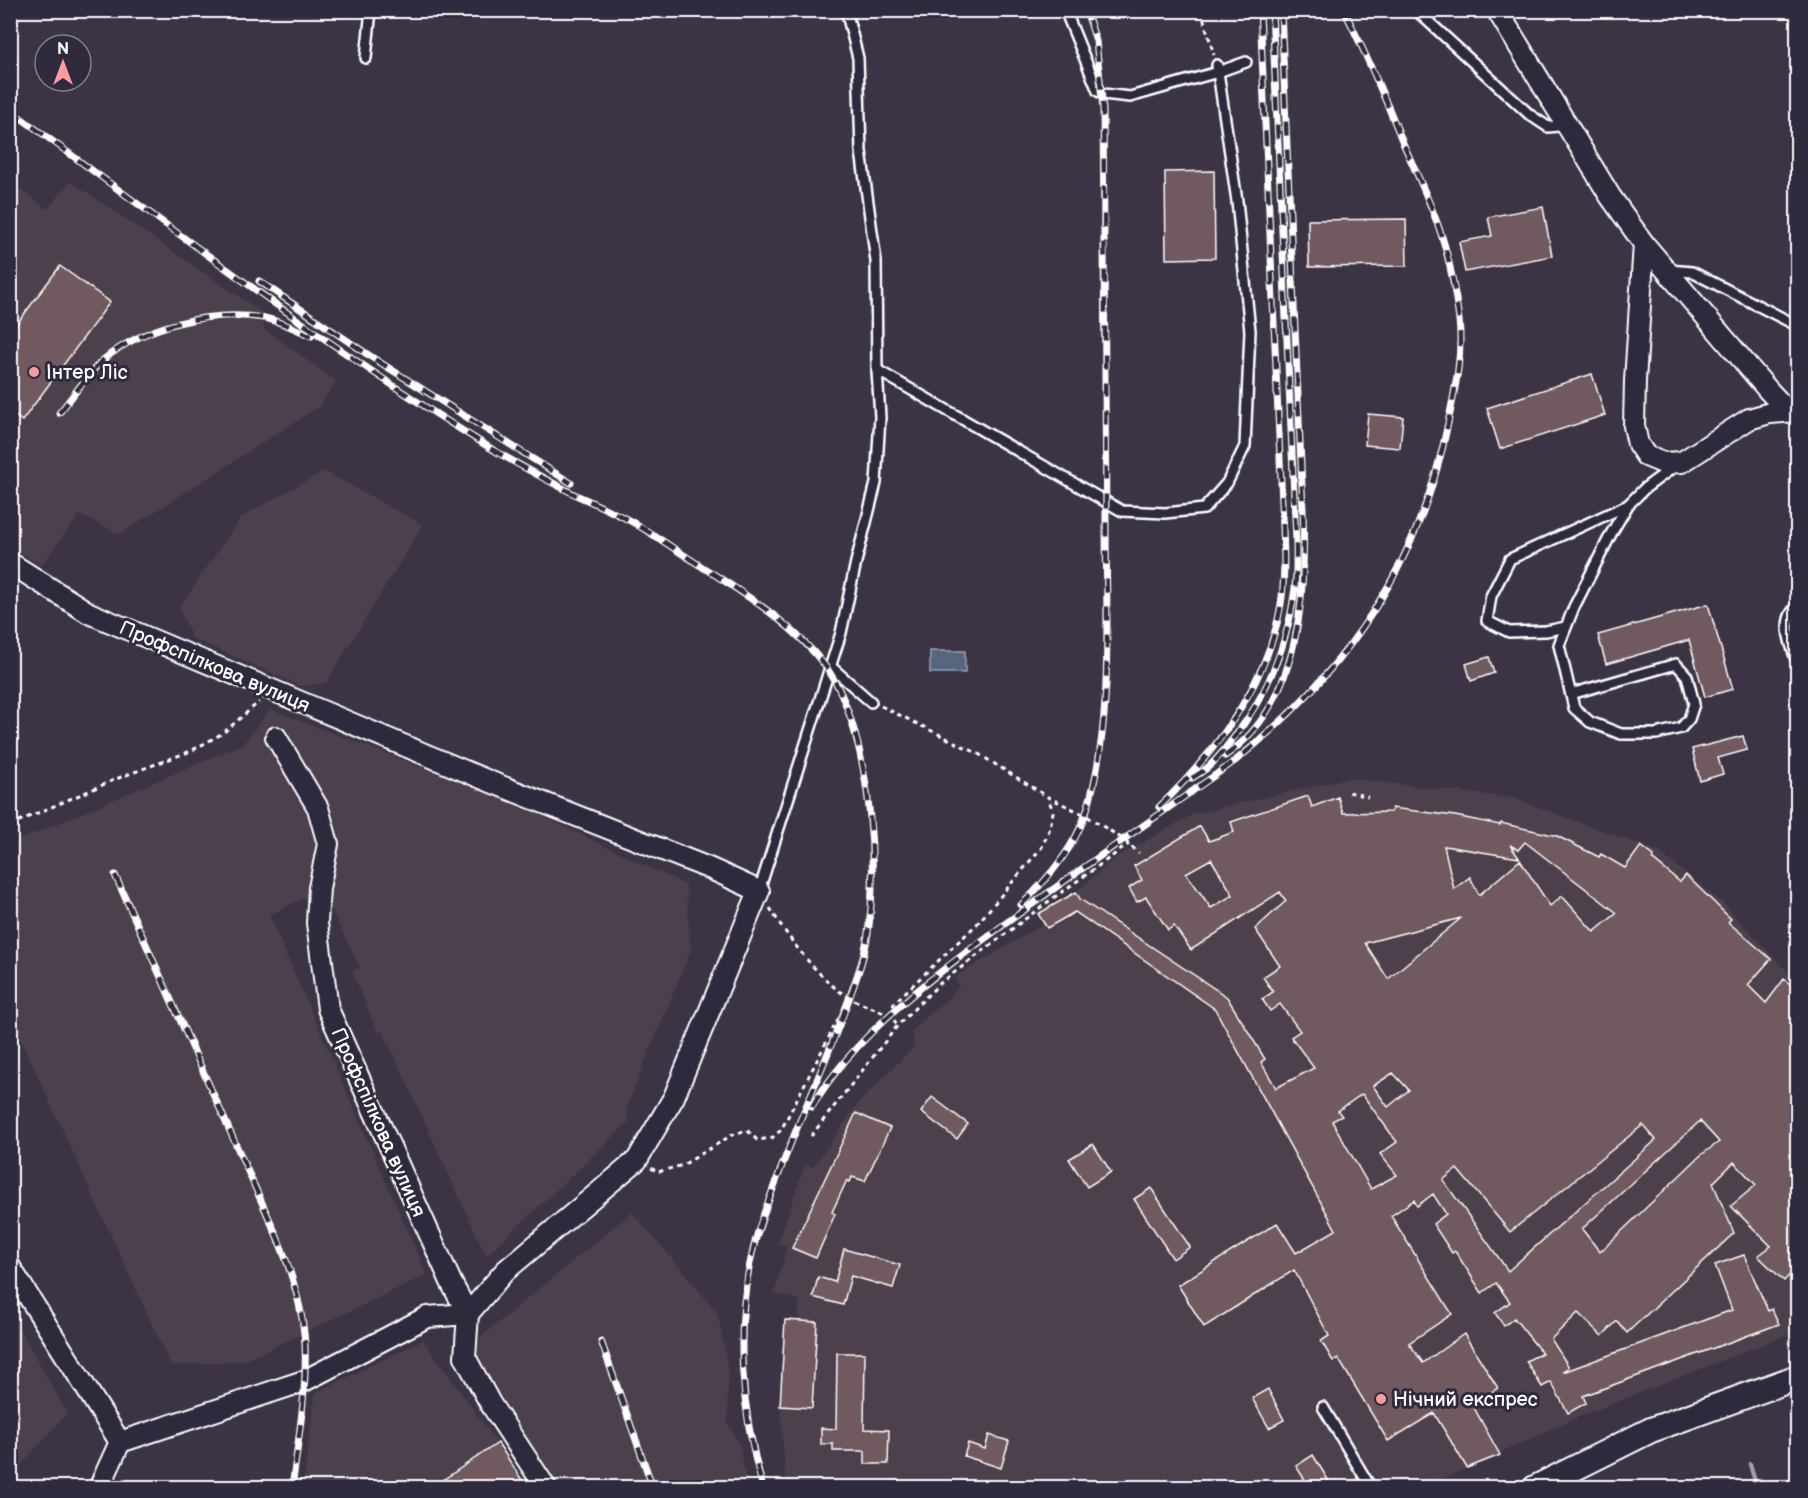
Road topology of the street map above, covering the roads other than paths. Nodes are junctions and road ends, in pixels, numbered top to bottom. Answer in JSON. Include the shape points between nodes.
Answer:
{"nodes":[{"id":1,"x":371,"y":10,"type":"edge"},
{"id":2,"x":846,"y":10,"type":"edge"},
{"id":3,"x":1065,"y":10,"type":"edge"},
{"id":4,"x":1416,"y":10,"type":"edge"},
{"id":5,"x":1497,"y":10,"type":"edge"},
{"id":6,"x":366,"y":58,"type":"dead end"},
{"id":7,"x":1246,"y":62,"type":"dead end"},
{"id":8,"x":1218,"y":69,"type":"junction"},
{"id":9,"x":1567,"y":125,"type":"junction"},
{"id":10,"x":1644,"y":244,"type":"junction"},
{"id":11,"x":1666,"y":270,"type":"junction"},
{"id":12,"x":1797,"y":326,"type":"edge"},
{"id":13,"x":877,"y":370,"type":"junction"},
{"id":14,"x":1797,"y":411,"type":"edge"},
{"id":15,"x":1682,"y":462,"type":"junction"},
{"id":16,"x":1628,"y":505,"type":"junction"},
{"id":17,"x":10,"y":563,"type":"edge"},
{"id":18,"x":1797,"y":606,"type":"edge"},
{"id":19,"x":1566,"y":627,"type":"junction"},
{"id":20,"x":1797,"y":665,"type":"edge"},
{"id":21,"x":830,"y":666,"type":"junction"},
{"id":22,"x":1571,"y":694,"type":"junction"},
{"id":23,"x":871,"y":702,"type":"road end"},
{"id":24,"x":276,"y":737,"type":"dead end"},
{"id":25,"x":759,"y":891,"type":"junction"},
{"id":26,"x":10,"y":1267,"type":"edge"},
{"id":27,"x":468,"y":1314,"type":"junction"},
{"id":28,"x":1797,"y":1377,"type":"edge"},
{"id":29,"x":1323,"y":1407,"type":"dead end"},
{"id":30,"x":120,"y":1442,"type":"junction"},
{"id":31,"x":99,"y":1488,"type":"edge"},
{"id":32,"x":546,"y":1488,"type":"edge"},
{"id":33,"x":1371,"y":1488,"type":"edge"},
{"id":34,"x":1535,"y":1488,"type":"edge"}],
"edges":[{"from":1,"to":6,"type":"lane"},
{"from":2,"to":13,"type":"lane","via":[[858,58],[861,152],[876,261]]},
{"from":3,"to":8,"type":"lane","via":[[1102,94],[1130,97]]},
{"from":4,"to":9,"type":"lane","via":[[1530,116],[1548,127]]},
{"from":5,"to":9,"type":"street"},
{"from":7,"to":8,"type":"lane"},
{"from":8,"to":13,"type":"lane","via":[[1250,331],[1245,446],[1227,483],[1204,509],[1165,513],[1122,511]]},
{"from":9,"to":10,"type":"street"},
{"from":10,"to":11,"type":"street"},
{"from":10,"to":15,"type":"street","via":[[1634,426],[1646,456],[1663,463]]},
{"from":11,"to":12,"type":"lane","via":[[1692,272]]},
{"from":11,"to":14,"type":"street","via":[[1768,390],[1782,405]]},
{"from":13,"to":21,"type":"lane","via":[[880,417],[876,483],[842,633]]},
{"from":14,"to":15,"type":"street","via":[[1770,412],[1749,419]]},
{"from":15,"to":16,"type":"lane"},
{"from":16,"to":19,"type":"lane"},
{"from":16,"to":19,"type":"lane","via":[[1510,559],[1491,596],[1487,621],[1509,632]]},
{"from":17,"to":25,"type":"street","name":"Профспілкова вулиця","via":[[89,614]]},
{"from":18,"to":20,"type":"lane","via":[[1787,630]]},
{"from":19,"to":22,"type":"lane","via":[[1559,645]]},
{"from":21,"to":23,"type":"lane"},
{"from":21,"to":25,"type":"lane"},
{"from":22,"to":22,"type":"lane","via":[[1574,708],[1590,722],[1621,734],[1656,734],[1682,728],[1694,704],[1687,676],[1676,664]]},
{"from":24,"to":27,"type":"street","name":"Профспілкова вулиця","via":[[318,808],[328,844],[317,923],[328,1009]]},
{"from":25,"to":27,"type":"street","via":[[674,1097],[637,1160],[505,1271]]},
{"from":26,"to":30,"type":"street"},
{"from":27,"to":30,"type":"street","via":[[428,1317],[304,1381]]},
{"from":27,"to":32,"type":"street","via":[[465,1357]]},
{"from":28,"to":34,"type":"street","via":[[1651,1430]]},
{"from":29,"to":33,"type":"lane"},
{"from":30,"to":31,"type":"street"}]}
